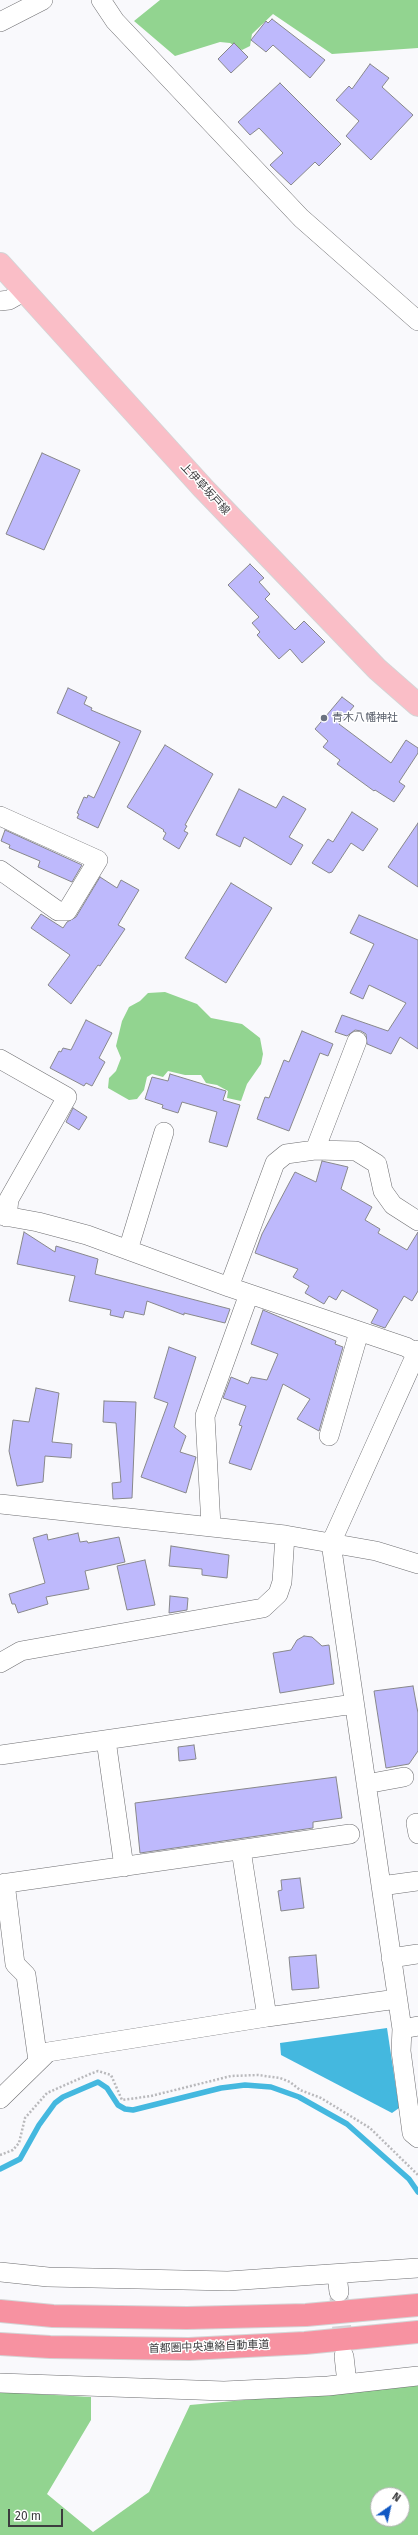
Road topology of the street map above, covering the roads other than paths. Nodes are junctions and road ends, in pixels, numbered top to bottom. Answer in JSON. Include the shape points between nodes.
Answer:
{"nodes":[{"id":1,"x":43,"y":0,"type":"edge"},
{"id":2,"x":101,"y":0,"type":"edge"},
{"id":3,"x":0,"y":22,"type":"edge"},
{"id":4,"x":0,"y":264,"type":"edge"},
{"id":5,"x":23,"y":292,"type":"junction"},
{"id":6,"x":0,"y":301,"type":"edge"},
{"id":7,"x":418,"y":321,"type":"edge"},
{"id":8,"x":418,"y":705,"type":"edge"},
{"id":9,"x":0,"y":816,"type":"edge"},
{"id":10,"x":0,"y":870,"type":"edge"},
{"id":11,"x":357,"y":1041,"type":"dead end"},
{"id":12,"x":0,"y":1059,"type":"edge"},
{"id":13,"x":164,"y":1132,"type":"dead end"},
{"id":14,"x":315,"y":1150,"type":"junction"},
{"id":15,"x":4,"y":1206,"type":"edge"},
{"id":16,"x":418,"y":1221,"type":"edge"},
{"id":17,"x":128,"y":1250,"type":"junction"},
{"id":18,"x":229,"y":1287,"type":"junction"},
{"id":19,"x":249,"y":1294,"type":"junction"},
{"id":20,"x":359,"y":1332,"type":"junction"},
{"id":21,"x":417,"y":1352,"type":"edge"},
{"id":22,"x":329,"y":1436,"type":"dead end"},
{"id":23,"x":0,"y":1504,"type":"edge"},
{"id":24,"x":211,"y":1526,"type":"junction"},
{"id":25,"x":286,"y":1535,"type":"junction"},
{"id":26,"x":331,"y":1543,"type":"junction"},
{"id":27,"x":418,"y":1564,"type":"edge"},
{"id":28,"x":0,"y":1663,"type":"edge"},
{"id":29,"x":354,"y":1704,"type":"junction"},
{"id":30,"x":106,"y":1740,"type":"junction"},
{"id":31,"x":0,"y":1755,"type":"edge"},
{"id":32,"x":404,"y":1777,"type":"dead end"},
{"id":33,"x":366,"y":1784,"type":"junction"},
{"id":34,"x":350,"y":1834,"type":"dead end"},
{"id":35,"x":241,"y":1850,"type":"junction"},
{"id":36,"x":124,"y":1867,"type":"junction"},
{"id":37,"x":418,"y":1881,"type":"edge"},
{"id":38,"x":2,"y":1883,"type":"edge"},
{"id":39,"x":381,"y":1886,"type":"junction"},
{"id":40,"x":418,"y":1954,"type":"edge"},
{"id":41,"x":7,"y":1957,"type":"edge"},
{"id":42,"x":391,"y":1958,"type":"junction"},
{"id":43,"x":397,"y":1999,"type":"junction"},
{"id":44,"x":267,"y":2017,"type":"junction"},
{"id":45,"x":410,"y":2028,"type":"edge"},
{"id":46,"x":38,"y":2061,"type":"junction"},
{"id":47,"x":0,"y":2099,"type":"edge"},
{"id":48,"x":418,"y":2138,"type":"edge"},
{"id":49,"x":418,"y":2268,"type":"edge"},
{"id":50,"x":0,"y":2272,"type":"edge"},
{"id":51,"x":418,"y":2304,"type":"edge"},
{"id":52,"x":0,"y":2311,"type":"edge"},
{"id":53,"x":418,"y":2332,"type":"edge"},
{"id":54,"x":0,"y":2344,"type":"edge"},
{"id":55,"x":344,"y":2356,"type":"tunnel mouth"},
{"id":56,"x":418,"y":2376,"type":"edge"},
{"id":57,"x":0,"y":2383,"type":"edge"},
{"id":58,"x":347,"y":2383,"type":"junction"}],
"edges":[{"from":1,"to":3,"type":"street"},
{"from":2,"to":7,"type":"street","via":[[115,21],[296,212]]},
{"from":4,"to":5,"type":"main road","name":"上伊草坂戸線"},
{"from":5,"to":6,"type":"street","via":[[9,300]]},
{"from":5,"to":8,"type":"main road","name":"上伊草坂戸線","via":[[202,488],[377,668]]},
{"from":9,"to":10,"type":"street","via":[[98,860],[67,911],[58,912]]},
{"from":11,"to":14,"type":"street"},
{"from":12,"to":15,"type":"street","via":[[67,1097]]},
{"from":13,"to":17,"type":"street"},
{"from":14,"to":16,"type":"street","via":[[356,1150],[377,1164],[383,1191],[393,1205]]},
{"from":14,"to":18,"type":"street","via":[[286,1154],[275,1163]]},
{"from":15,"to":17,"type":"street"},
{"from":17,"to":18,"type":"street"},
{"from":18,"to":19,"type":"street"},
{"from":19,"to":20,"type":"street"},
{"from":19,"to":24,"type":"street","via":[[205,1416]]},
{"from":20,"to":21,"type":"street"},
{"from":20,"to":22,"type":"street"},
{"from":21,"to":26,"type":"street"},
{"from":23,"to":24,"type":"street"},
{"from":24,"to":25,"type":"street"},
{"from":25,"to":26,"type":"street"},
{"from":25,"to":28,"type":"street","via":[[282,1582],[278,1594],[263,1608],[21,1652]]},
{"from":26,"to":27,"type":"street","via":[[376,1551]]},
{"from":26,"to":29,"type":"street"},
{"from":29,"to":30,"type":"street"},
{"from":29,"to":33,"type":"street"},
{"from":30,"to":31,"type":"street"},
{"from":30,"to":36,"type":"street"},
{"from":32,"to":33,"type":"street"},
{"from":33,"to":39,"type":"street"},
{"from":34,"to":35,"type":"street"},
{"from":35,"to":36,"type":"street"},
{"from":35,"to":44,"type":"street"},
{"from":36,"to":38,"type":"street"},
{"from":37,"to":39,"type":"street"},
{"from":38,"to":41,"type":"street"},
{"from":39,"to":42,"type":"street"},
{"from":40,"to":42,"type":"street"},
{"from":41,"to":46,"type":"street","via":[[26,1975]]},
{"from":42,"to":43,"type":"street"},
{"from":43,"to":44,"type":"street"},
{"from":43,"to":45,"type":"street"},
{"from":44,"to":46,"type":"street","via":[[48,2052]]},
{"from":45,"to":48,"type":"street","via":[[401,2051],[412,2133]]},
{"from":46,"to":47,"type":"street"},
{"from":49,"to":50,"type":"street","via":[[338,2283],[48,2277]]},
{"from":51,"to":52,"type":"highway","via":[[306,2315],[195,2317],[53,2316]]},
{"from":53,"to":54,"type":"highway","name":"首都圏中央連絡自動車道","via":[[306,2343],[189,2349],[50,2348]]},
{"from":55,"to":58,"type":"street"},
{"from":56,"to":58,"type":"street"},
{"from":57,"to":58,"type":"street","via":[[224,2392]]}]}
